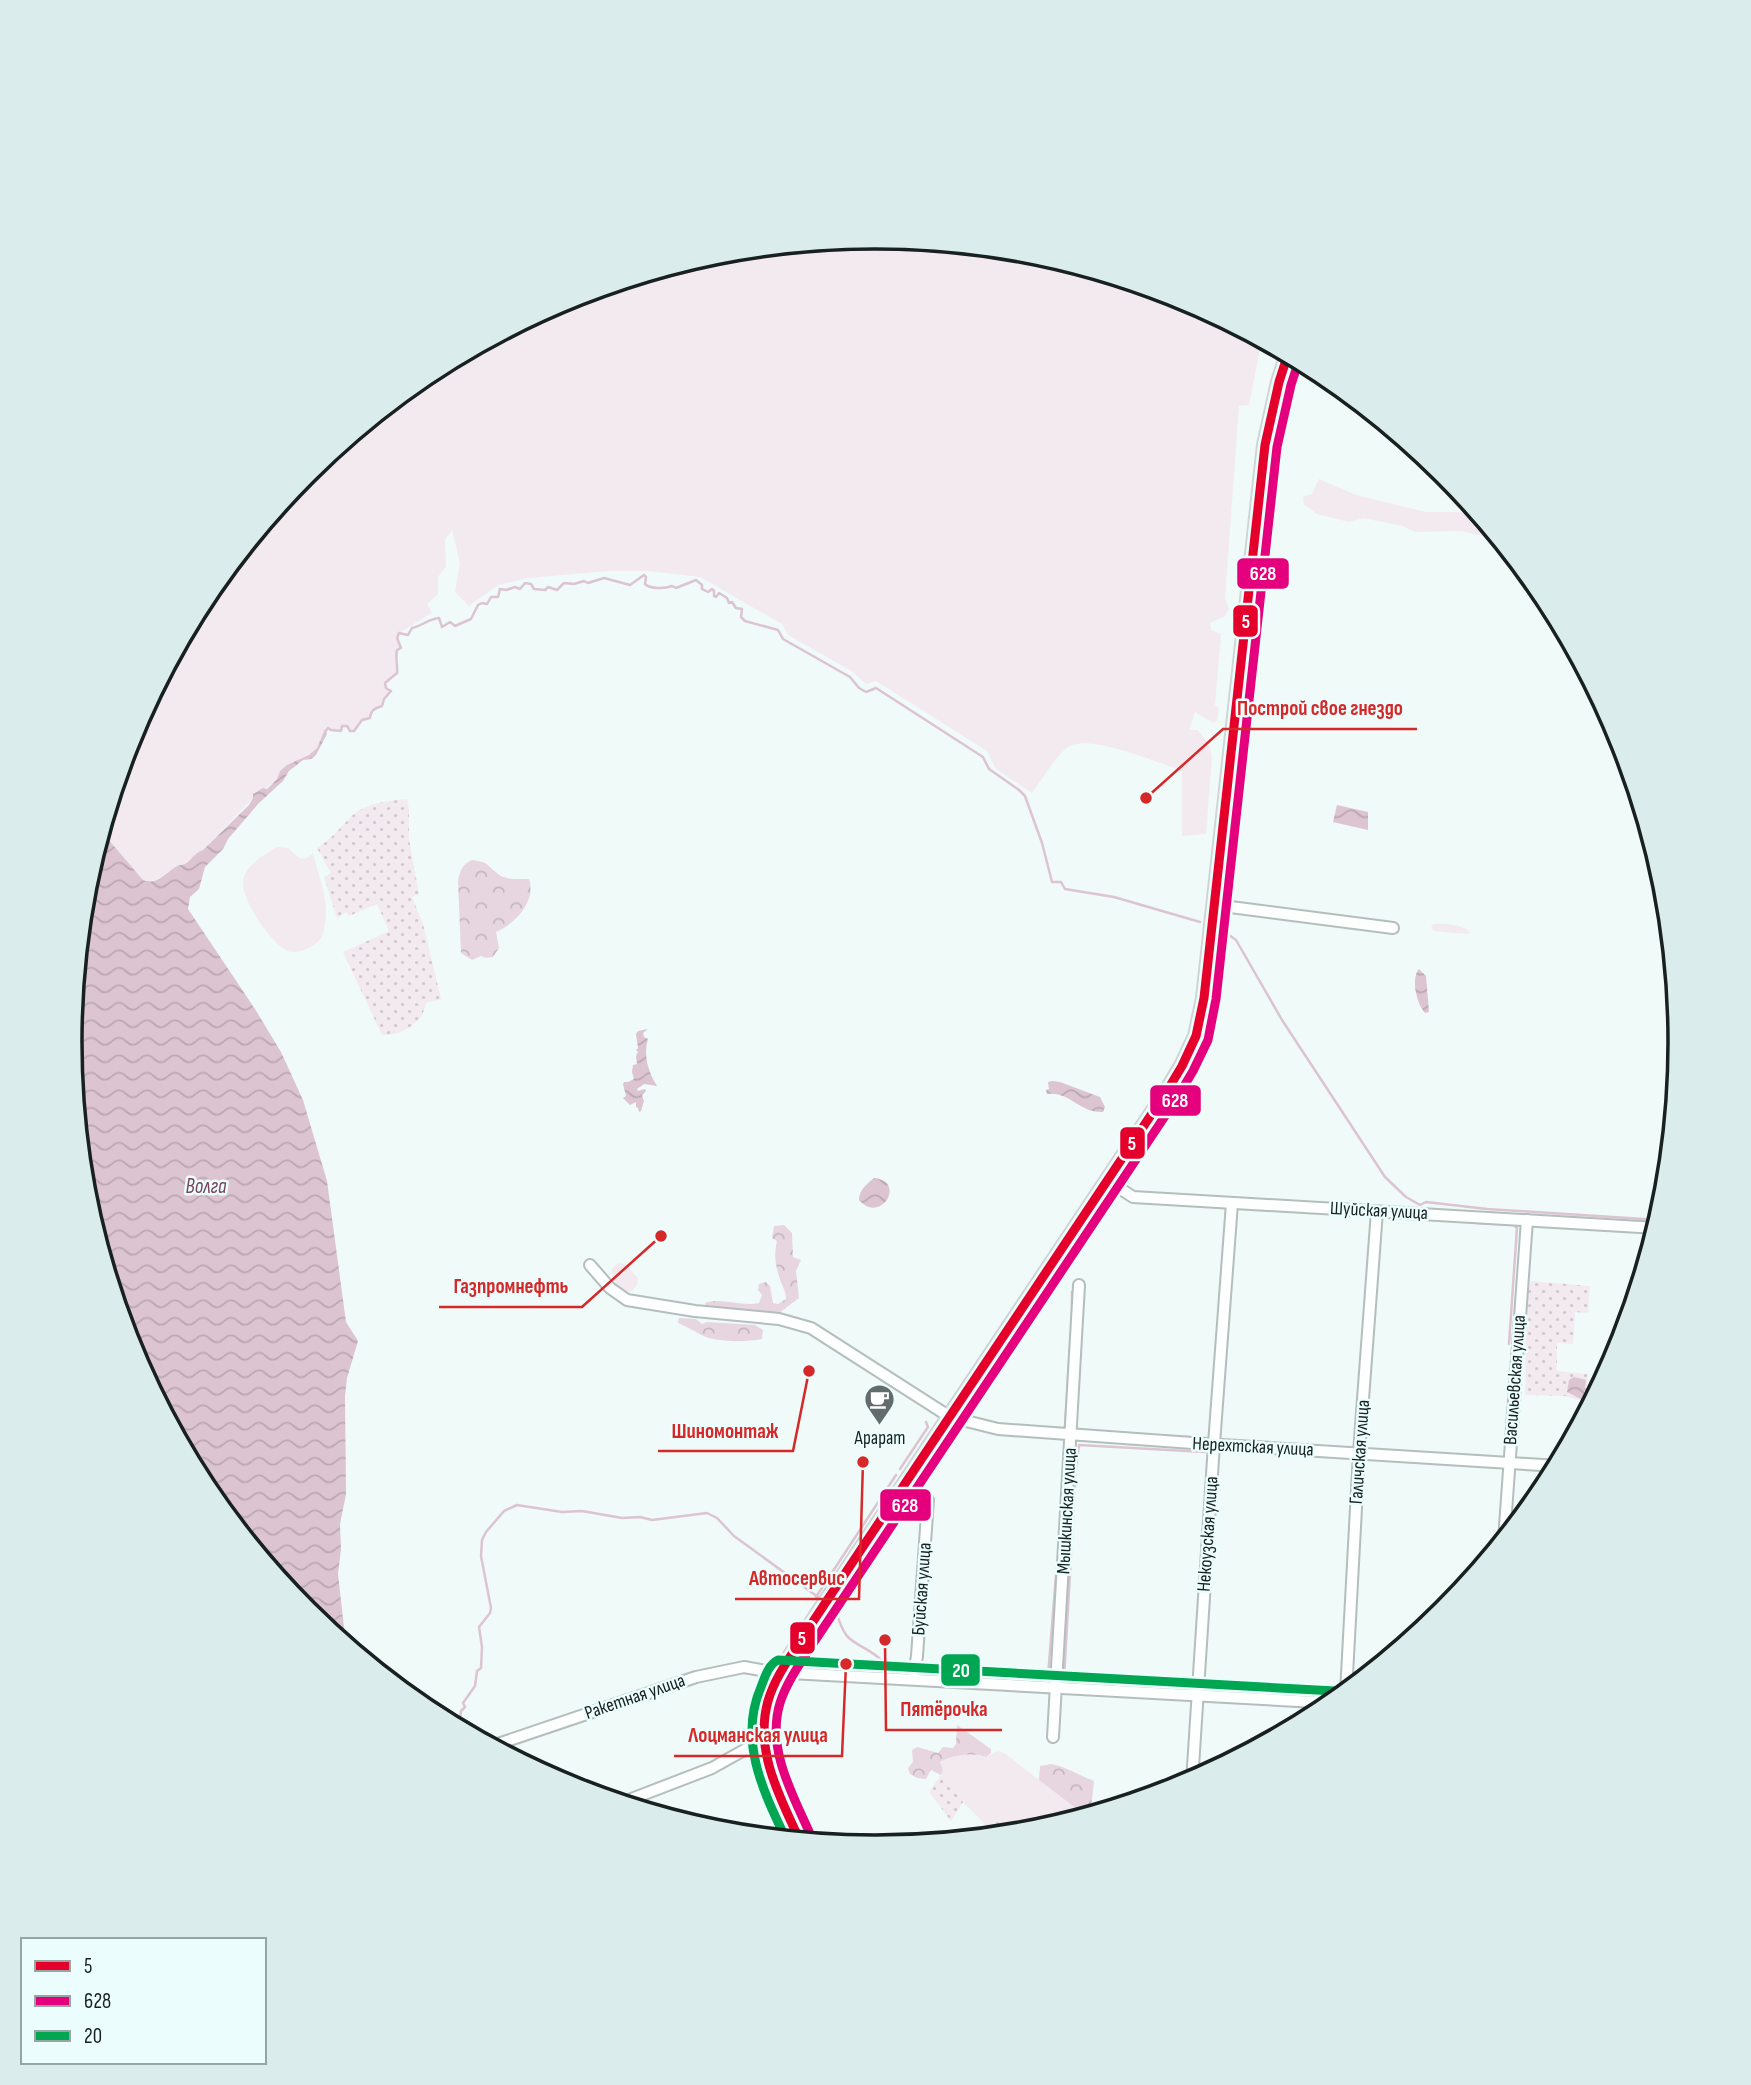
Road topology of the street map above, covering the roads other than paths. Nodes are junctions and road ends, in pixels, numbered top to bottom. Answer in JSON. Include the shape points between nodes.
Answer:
{"nodes":[{"id":1,"x":1285,"y":364,"type":"edge"},
{"id":2,"x":1215,"y":905,"type":"junction"},
{"id":3,"x":1393,"y":928,"type":"dead end"},
{"id":4,"x":1107,"y":1180,"type":"junction"},
{"id":5,"x":1232,"y":1203,"type":"junction"},
{"id":6,"x":1377,"y":1211,"type":"junction"},
{"id":7,"x":1527,"y":1220,"type":"junction"},
{"id":8,"x":1647,"y":1227,"type":"edge"},
{"id":9,"x":590,"y":1265,"type":"dead end"},
{"id":10,"x":1079,"y":1285,"type":"dead end"},
{"id":11,"x":950,"y":1417,"type":"junction"},
{"id":12,"x":1071,"y":1435,"type":"junction"},
{"id":13,"x":1214,"y":1444,"type":"junction"},
{"id":14,"x":1359,"y":1453,"type":"junction"},
{"id":15,"x":1508,"y":1462,"type":"junction"},
{"id":16,"x":1546,"y":1465,"type":"edge"},
{"id":17,"x":928,"y":1500,"type":"dead end"},
{"id":18,"x":1505,"y":1525,"type":"edge"},
{"id":19,"x":781,"y":1672,"type":"junction"},
{"id":20,"x":913,"y":1679,"type":"junction"},
{"id":21,"x":1347,"y":1680,"type":"edge"},
{"id":22,"x":1056,"y":1687,"type":"junction"},
{"id":23,"x":1198,"y":1696,"type":"junction"},
{"id":24,"x":1316,"y":1702,"type":"edge"},
{"id":25,"x":1053,"y":1737,"type":"dead end"},
{"id":26,"x":503,"y":1742,"type":"edge"},
{"id":27,"x":763,"y":1742,"type":"junction"},
{"id":28,"x":1193,"y":1769,"type":"edge"},
{"id":29,"x":634,"y":1798,"type":"edge"},
{"id":30,"x":796,"y":1831,"type":"edge"}],
"edges":[{"from":1,"to":2,"type":"main road","via":[[1261,480]]},
{"from":2,"to":3,"type":"street"},
{"from":2,"to":4,"type":"main road","via":[[1196,1036],[1167,1091]]},
{"from":4,"to":5,"type":"street","name":"Шуйская улица","via":[[1133,1197]]},
{"from":4,"to":11,"type":"main road"},
{"from":5,"to":6,"type":"street","name":"Шуйская улица"},
{"from":5,"to":13,"type":"street","name":"Некоузская улица"},
{"from":6,"to":7,"type":"street","name":"Шуйская улица"},
{"from":6,"to":14,"type":"street","name":"Галичская улица"},
{"from":7,"to":8,"type":"street","name":"Шуйская улица"},
{"from":7,"to":15,"type":"street","name":"Васильевская улица"},
{"from":9,"to":11,"type":"street","name":"Нерехтская улица","via":[[627,1300],[779,1319],[811,1328]]},
{"from":10,"to":12,"type":"street","name":"Мышкинская улица"},
{"from":11,"to":12,"type":"street","name":"Нерехтская улица","via":[[998,1429]]},
{"from":11,"to":19,"type":"main road"},
{"from":12,"to":13,"type":"street","name":"Нерехтская улица"},
{"from":12,"to":22,"type":"street","name":"Мышкинская улица"},
{"from":13,"to":14,"type":"street","name":"Нерехтская улица"},
{"from":13,"to":23,"type":"street","name":"Некоузская улица"},
{"from":14,"to":15,"type":"street","name":"Нерехтская улица"},
{"from":14,"to":21,"type":"street","name":"Галичская улица"},
{"from":15,"to":16,"type":"street","name":"Нерехтская улица"},
{"from":15,"to":18,"type":"street","name":"Васильевская улица"},
{"from":17,"to":20,"type":"street","name":"Буйская улица"},
{"from":19,"to":20,"type":"street","name":"Ракетная улица"},
{"from":19,"to":26,"type":"street","name":"Ракетная улица","via":[[744,1667],[696,1677]]},
{"from":19,"to":27,"type":"main road","via":[[765,1711]]},
{"from":20,"to":22,"type":"street","name":"Ракетная улица"},
{"from":22,"to":23,"type":"street","name":"Ракетная улица"},
{"from":22,"to":25,"type":"street","name":"Мышкинская улица"},
{"from":23,"to":24,"type":"street","name":"Ракетная улица"},
{"from":23,"to":28,"type":"street","name":"Некоузская улица"},
{"from":27,"to":29,"type":"street","via":[[712,1768]]},
{"from":27,"to":30,"type":"main road","via":[[774,1782]]}]}
